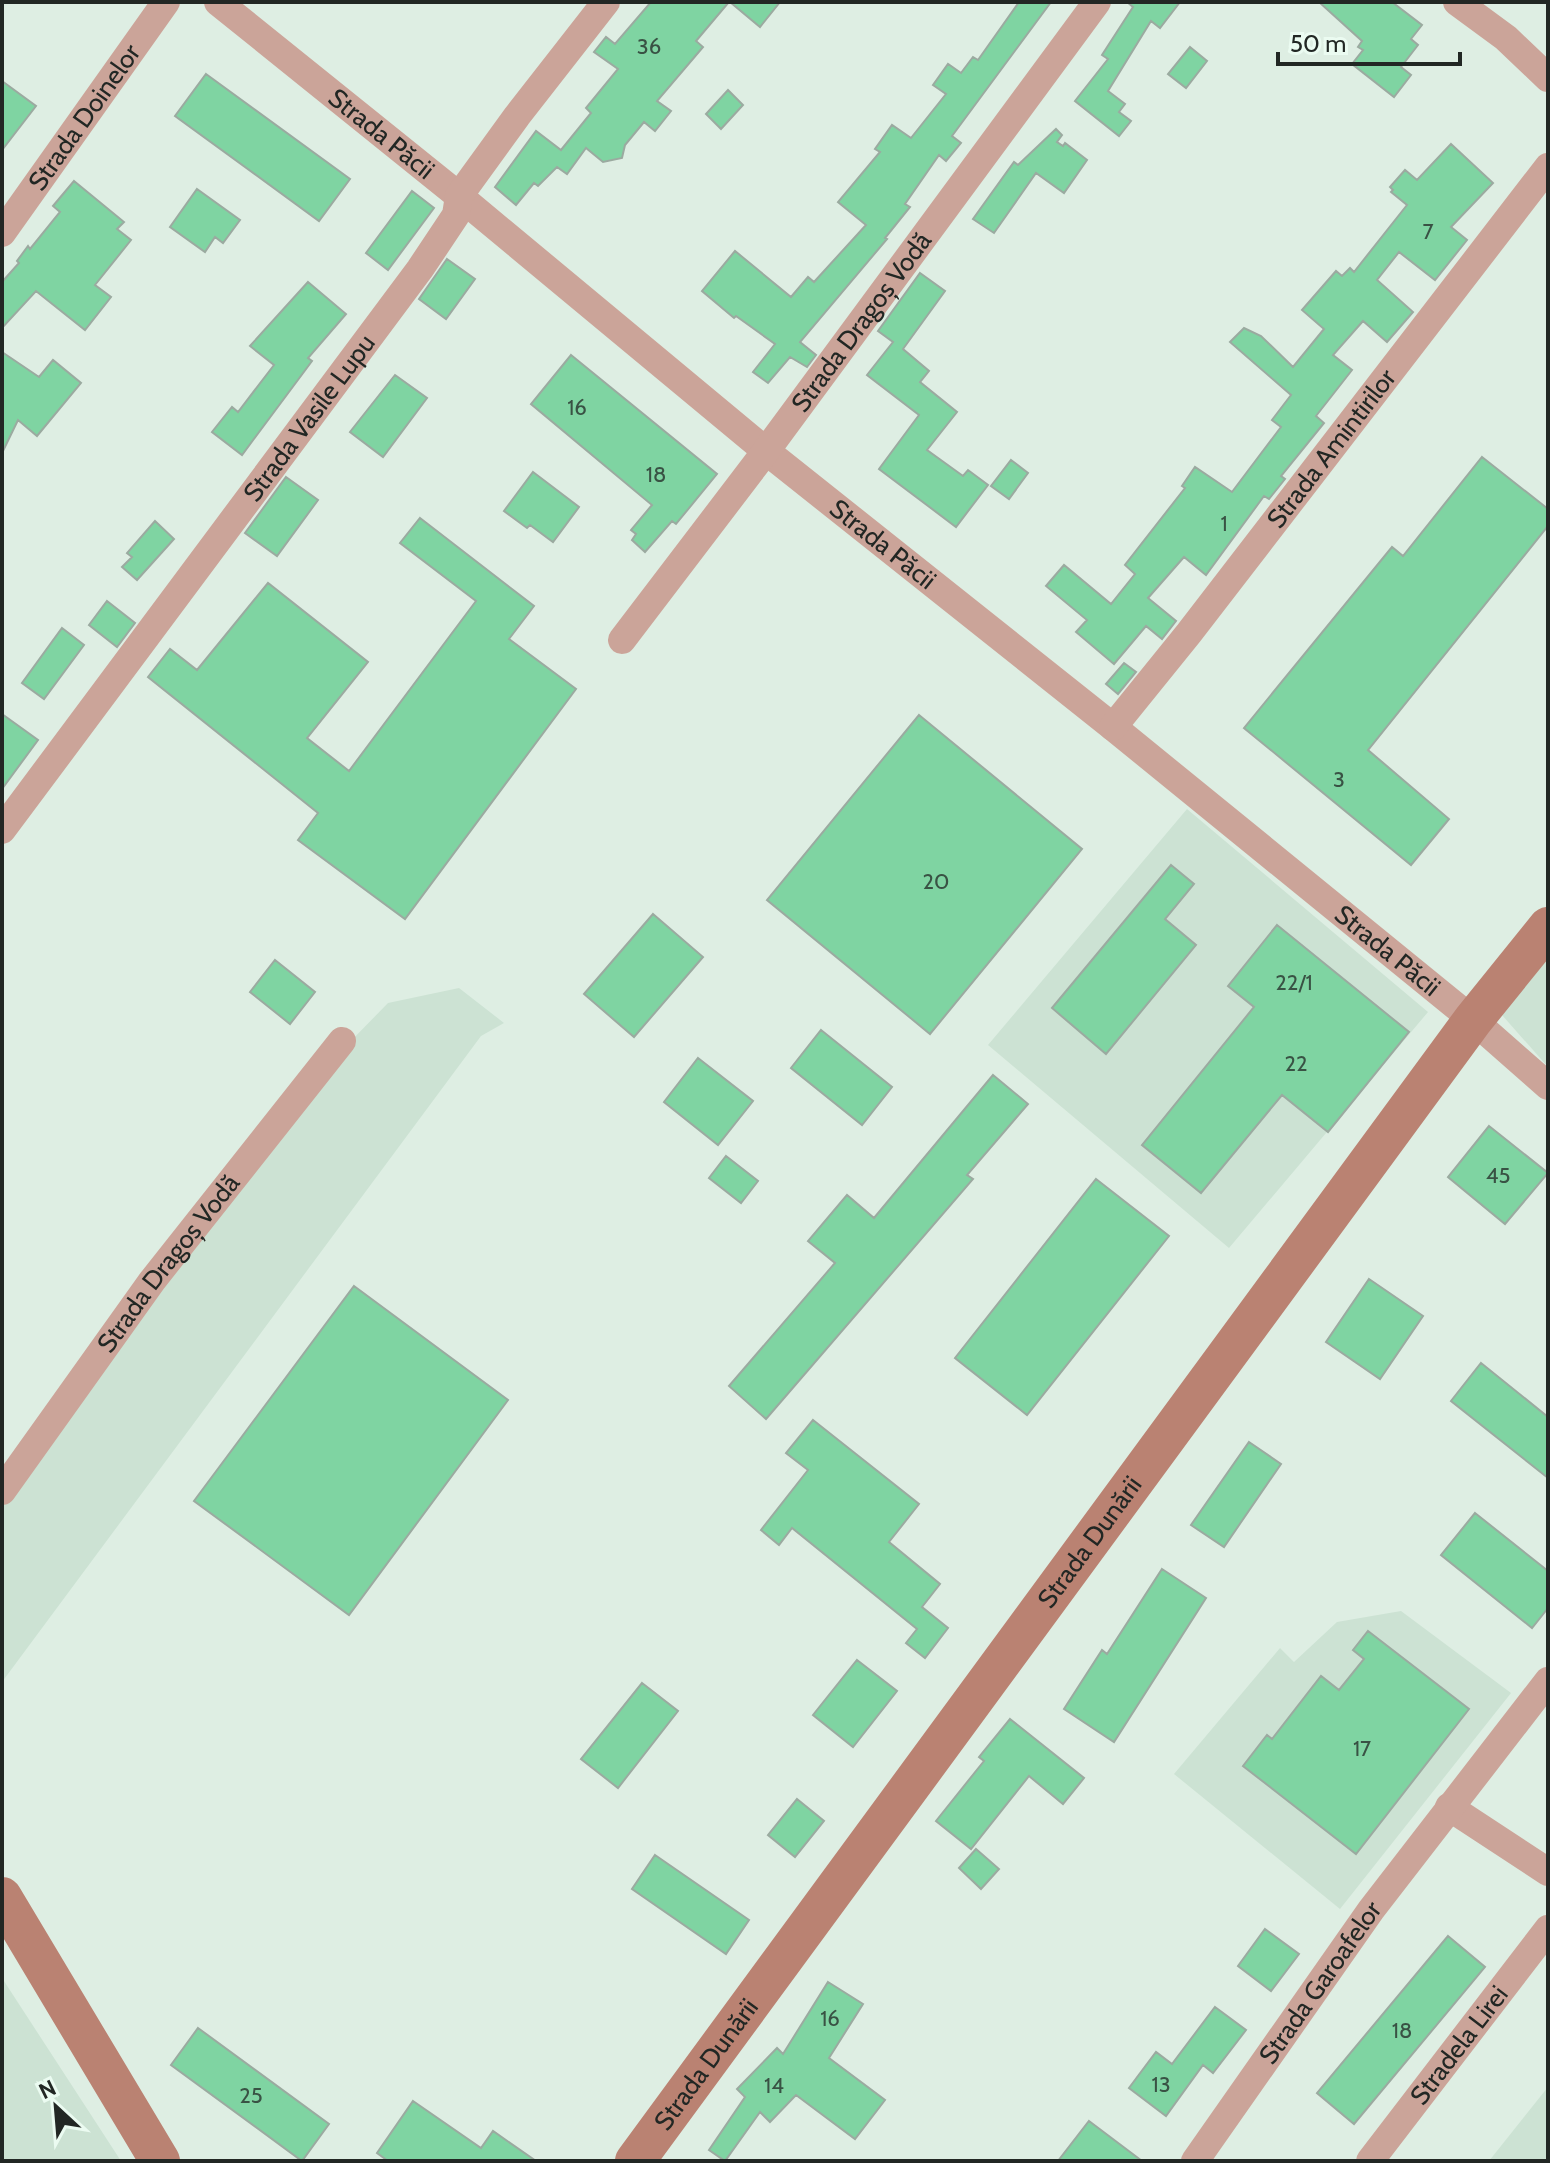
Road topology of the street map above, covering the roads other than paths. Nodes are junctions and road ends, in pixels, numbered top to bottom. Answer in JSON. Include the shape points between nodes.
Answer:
{"nodes":[{"id":1,"x":166,"y":2,"type":"edge"},
{"id":2,"x":218,"y":2,"type":"edge"},
{"id":3,"x":606,"y":2,"type":"edge"},
{"id":4,"x":1097,"y":2,"type":"edge"},
{"id":5,"x":1457,"y":2,"type":"edge"},
{"id":6,"x":1548,"y":78,"type":"edge"},
{"id":7,"x":1548,"y":167,"type":"edge"},
{"id":8,"x":459,"y":196,"type":"junction"},
{"id":9,"x":2,"y":233,"type":"edge"},
{"id":10,"x":766,"y":451,"type":"junction"},
{"id":11,"x":622,"y":640,"type":"dead end"},
{"id":12,"x":1113,"y":727,"type":"junction"},
{"id":13,"x":2,"y":830,"type":"edge"},
{"id":14,"x":1548,"y":927,"type":"edge"},
{"id":15,"x":1473,"y":1020,"type":"junction"},
{"id":16,"x":342,"y":1041,"type":"dead end"},
{"id":17,"x":1548,"y":1086,"type":"edge"},
{"id":18,"x":2,"y":1491,"type":"edge"},
{"id":19,"x":1548,"y":1681,"type":"edge"},
{"id":20,"x":1449,"y":1807,"type":"junction"},
{"id":21,"x":1548,"y":1872,"type":"edge"},
{"id":22,"x":2,"y":1897,"type":"edge"},
{"id":23,"x":1548,"y":1929,"type":"edge"},
{"id":24,"x":160,"y":2161,"type":"edge"},
{"id":25,"x":635,"y":2161,"type":"edge"},
{"id":26,"x":1195,"y":2161,"type":"edge"},
{"id":27,"x":1370,"y":2161,"type":"edge"}],
"edges":[{"from":1,"to":9,"type":"street","name":"Strada Doinelor"},
{"from":2,"to":8,"type":"street","name":"Strada Păcii"},
{"from":3,"to":8,"type":"street","name":"Strada Vasile Lupu"},
{"from":4,"to":10,"type":"street","name":"Strada Dragoș Vodă"},
{"from":5,"to":6,"type":"street"},
{"from":7,"to":12,"type":"street","name":"Strada Amintirilor"},
{"from":8,"to":10,"type":"street","name":"Strada Păcii"},
{"from":8,"to":13,"type":"street","name":"Strada Vasile Lupu","via":[[456,215],[442,239]]},
{"from":10,"to":11,"type":"street","name":"Strada Dragoș Vodă"},
{"from":10,"to":12,"type":"street","name":"Strada Păcii"},
{"from":12,"to":15,"type":"street","name":"Strada Păcii"},
{"from":14,"to":15,"type":"main road","name":"Strada Dunării"},
{"from":15,"to":17,"type":"street","name":"Strada Păcii"},
{"from":15,"to":25,"type":"main road","name":"Strada Dunării"},
{"from":16,"to":18,"type":"street","name":"Strada Dragoș Vodă","via":[[152,1281]]},
{"from":19,"to":20,"type":"street","name":"Strada Garoafelor"},
{"from":20,"to":21,"type":"street"},
{"from":20,"to":26,"type":"street","name":"Strada Garoafelor"},
{"from":22,"to":24,"type":"main road"},
{"from":23,"to":27,"type":"street","name":"Stradela Lirei"}]}
